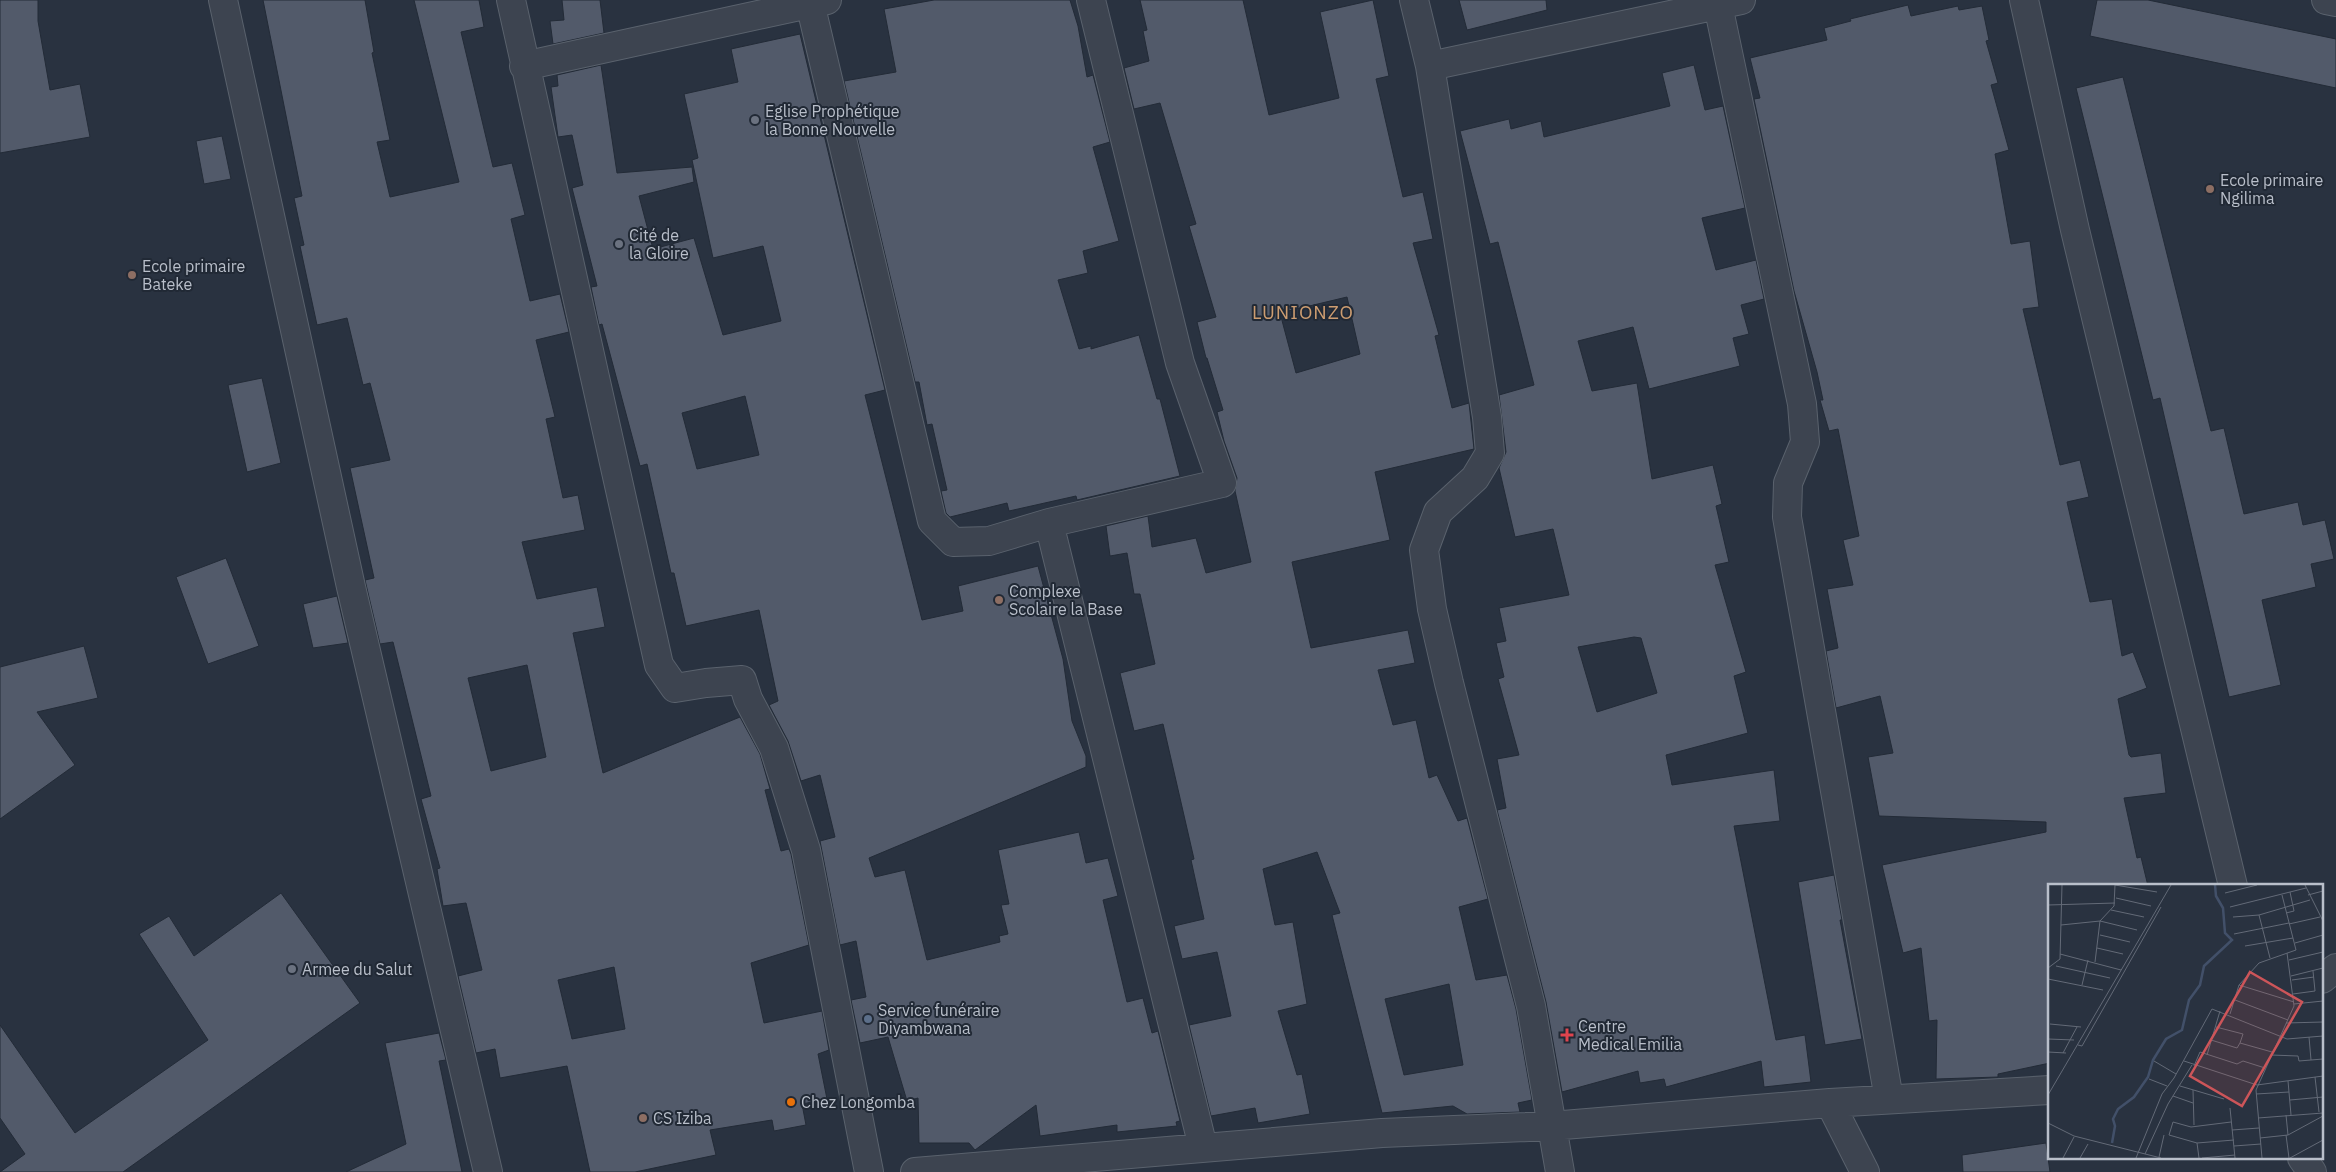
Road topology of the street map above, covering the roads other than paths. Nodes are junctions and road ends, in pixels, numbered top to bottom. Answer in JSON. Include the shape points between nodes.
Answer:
{"nodes":[{"id":1,"x":223,"y":0,"type":"edge"},
{"id":2,"x":511,"y":0,"type":"edge"},
{"id":3,"x":1091,"y":0,"type":"edge"},
{"id":4,"x":1414,"y":0,"type":"edge"},
{"id":5,"x":2024,"y":0,"type":"edge"},
{"id":6,"x":2326,"y":0,"type":"edge"},
{"id":7,"x":819,"y":2,"type":"edge"},
{"id":8,"x":1730,"y":2,"type":"edge"},
{"id":9,"x":2336,"y":2,"type":"edge"},
{"id":10,"x":524,"y":66,"type":"junction"},
{"id":11,"x":1430,"y":66,"type":"junction"},
{"id":12,"x":1050,"y":523,"type":"junction"},
{"id":13,"x":2233,"y":884,"type":"edge"},
{"id":14,"x":2336,"y":968,"type":"edge"},
{"id":15,"x":2324,"y":977,"type":"edge"},
{"id":16,"x":2048,"y":1090,"type":"edge"},
{"id":17,"x":1889,"y":1099,"type":"junction"},
{"id":18,"x":1830,"y":1102,"type":"junction"},
{"id":19,"x":1552,"y":1126,"type":"junction"},
{"id":20,"x":1203,"y":1148,"type":"junction"},
{"id":21,"x":2303,"y":1160,"type":"edge"},
{"id":22,"x":1134,"y":1164,"type":"edge"},
{"id":23,"x":488,"y":1172,"type":"edge"},
{"id":24,"x":869,"y":1172,"type":"edge"},
{"id":25,"x":915,"y":1172,"type":"edge"},
{"id":26,"x":1560,"y":1172,"type":"edge"},
{"id":27,"x":1865,"y":1172,"type":"edge"},
{"id":28,"x":2312,"y":1172,"type":"edge"}],
"edges":[{"from":1,"to":23,"type":"street","via":[[351,587]]},
{"from":2,"to":10,"type":"street"},
{"from":3,"to":12,"type":"street","via":[[1180,363],[1222,483]]},
{"from":4,"to":11,"type":"street"},
{"from":5,"to":13,"type":"street","via":[[2075,230]]},
{"from":6,"to":9,"type":"street"},
{"from":7,"to":10,"type":"street"},
{"from":7,"to":12,"type":"street","via":[[932,521],[953,542],[989,541]]},
{"from":8,"to":11,"type":"street"},
{"from":8,"to":17,"type":"street","via":[[1802,404],[1805,442],[1788,483],[1787,517]]},
{"from":10,"to":24,"type":"street","via":[[659,665],[675,688],[742,680],[748,699],[774,748],[806,850]]},
{"from":11,"to":19,"type":"street","via":[[1487,417],[1490,453],[1475,478],[1438,512],[1424,550],[1432,609],[1462,740],[1531,1006]]},
{"from":12,"to":20,"type":"street"},
{"from":14,"to":15,"type":"street"},
{"from":16,"to":17,"type":"street"},
{"from":17,"to":18,"type":"street"},
{"from":18,"to":19,"type":"street"},
{"from":18,"to":27,"type":"street"},
{"from":19,"to":20,"type":"street","via":[[1382,1133]]},
{"from":19,"to":26,"type":"street"},
{"from":20,"to":22,"type":"street"},
{"from":21,"to":28,"type":"street"},
{"from":22,"to":25,"type":"street"}]}
